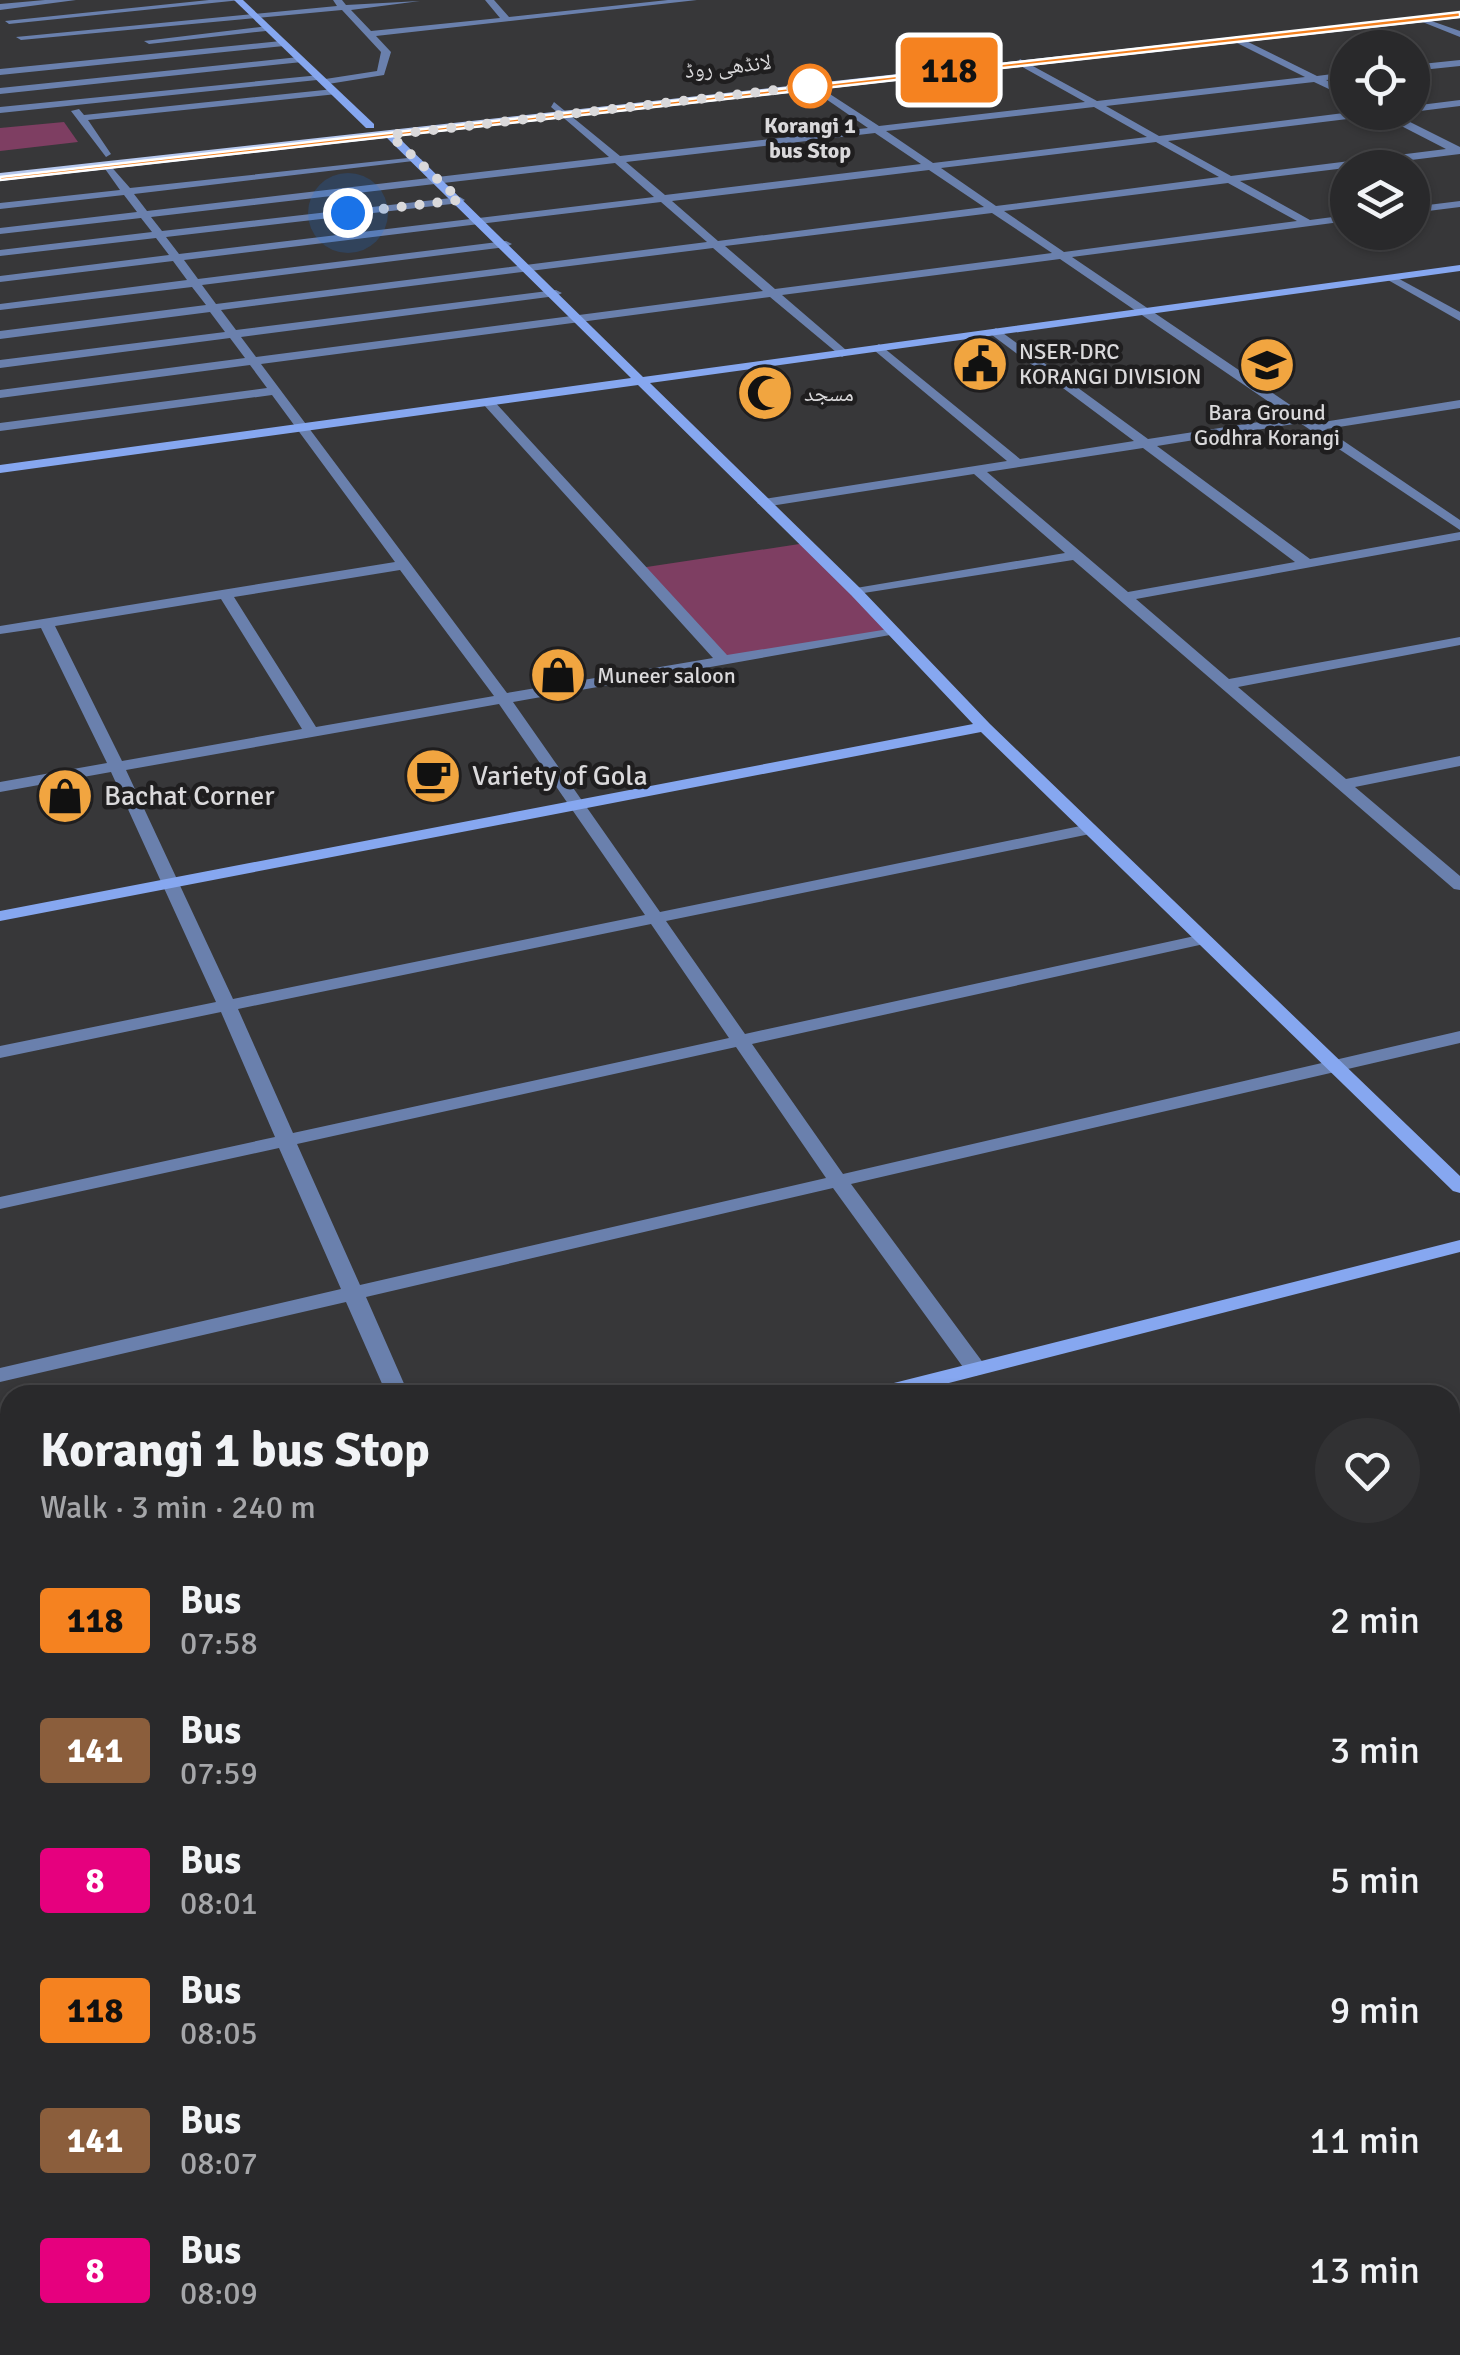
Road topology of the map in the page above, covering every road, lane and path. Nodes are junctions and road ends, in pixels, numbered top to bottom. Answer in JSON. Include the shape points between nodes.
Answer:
{"nodes":[{"id":1,"x":72,"y":0,"type":"edge"},
{"id":2,"x":237,"y":0,"type":"edge"},
{"id":3,"x":415,"y":0,"type":"edge"},
{"id":4,"x":488,"y":0,"type":"edge"},
{"id":5,"x":563,"y":0,"type":"edge"},
{"id":6,"x":694,"y":0,"type":"edge"},
{"id":7,"x":340,"y":4,"type":"edge"},
{"id":8,"x":1460,"y":6,"type":"edge"},
{"id":9,"x":0,"y":8,"type":"edge"},
{"id":10,"x":425,"y":8,"type":"dead end"},
{"id":11,"x":253,"y":14,"type":"junction"},
{"id":12,"x":571,"y":14,"type":"junction"},
{"id":13,"x":1460,"y":15,"type":"edge"},
{"id":14,"x":435,"y":16,"type":"dead end"},
{"id":15,"x":1423,"y":19,"type":"junction"},
{"id":16,"x":9,"y":21,"type":"junction"},
{"id":17,"x":508,"y":21,"type":"junction"},
{"id":18,"x":443,"y":27,"type":"junction"},
{"id":19,"x":266,"y":28,"type":"junction"},
{"id":20,"x":371,"y":34,"type":"junction"},
{"id":21,"x":1460,"y":34,"type":"edge"},
{"id":22,"x":1236,"y":39,"type":"junction"},
{"id":23,"x":19,"y":40,"type":"junction"},
{"id":24,"x":149,"y":41,"type":"dead end"},
{"id":25,"x":281,"y":44,"type":"junction"},
{"id":26,"x":299,"y":60,"type":"junction"},
{"id":27,"x":1020,"y":62,"type":"junction"},
{"id":28,"x":1460,"y":63,"type":"edge"},
{"id":29,"x":1430,"y":66,"type":"edge"},
{"id":30,"x":44,"y":68,"type":"junction"},
{"id":31,"x":0,"y":72,"type":"edge"},
{"id":32,"x":1330,"y":78,"type":"edge"},
{"id":33,"x":1316,"y":79,"type":"junction"},
{"id":34,"x":320,"y":80,"type":"junction"},
{"id":35,"x":57,"y":85,"type":"junction"},
{"id":36,"x":813,"y":86,"type":"junction"},
{"id":37,"x":1330,"y":86,"type":"edge"},
{"id":38,"x":0,"y":91,"type":"edge"},
{"id":39,"x":334,"y":92,"type":"junction"},
{"id":40,"x":70,"y":103,"type":"junction"},
{"id":41,"x":1460,"y":103,"type":"edge"},
{"id":42,"x":1095,"y":104,"type":"junction"},
{"id":43,"x":554,"y":105,"type":"junction"},
{"id":44,"x":1430,"y":106,"type":"edge"},
{"id":45,"x":0,"y":110,"type":"edge"},
{"id":46,"x":566,"y":115,"type":"junction"},
{"id":47,"x":82,"y":118,"type":"junction"},
{"id":48,"x":1330,"y":118,"type":"edge"},
{"id":49,"x":370,"y":126,"type":"junction"},
{"id":50,"x":876,"y":130,"type":"junction"},
{"id":51,"x":1417,"y":130,"type":"edge"},
{"id":52,"x":390,"y":135,"type":"junction"},
{"id":53,"x":1158,"y":138,"type":"junction"},
{"id":54,"x":1459,"y":151,"type":"edge"},
{"id":55,"x":107,"y":160,"type":"junction"},
{"id":56,"x":417,"y":160,"type":"junction"},
{"id":57,"x":618,"y":160,"type":"junction"},
{"id":58,"x":0,"y":165,"type":"edge"},
{"id":59,"x":928,"y":165,"type":"junction"},
{"id":60,"x":0,"y":177,"type":"edge"},
{"id":61,"x":1230,"y":179,"type":"junction"},
{"id":62,"x":439,"y":180,"type":"junction"},
{"id":63,"x":127,"y":191,"type":"junction"},
{"id":64,"x":660,"y":196,"type":"junction"},
{"id":65,"x":460,"y":200,"type":"junction"},
{"id":66,"x":1460,"y":204,"type":"edge"},
{"id":67,"x":0,"y":206,"type":"edge"},
{"id":68,"x":1430,"y":208,"type":"edge"},
{"id":69,"x":994,"y":210,"type":"junction"},
{"id":70,"x":144,"y":214,"type":"junction"},
{"id":71,"x":481,"y":220,"type":"junction"},
{"id":72,"x":1330,"y":220,"type":"edge"},
{"id":73,"x":1308,"y":223,"type":"junction"},
{"id":74,"x":0,"y":231,"type":"edge"},
{"id":75,"x":160,"y":234,"type":"junction"},
{"id":76,"x":506,"y":244,"type":"junction"},
{"id":77,"x":716,"y":245,"type":"junction"},
{"id":78,"x":0,"y":253,"type":"edge"},
{"id":79,"x":1061,"y":255,"type":"junction"},
{"id":80,"x":178,"y":258,"type":"junction"},
{"id":81,"x":530,"y":268,"type":"junction"},
{"id":82,"x":1460,"y":268,"type":"edge"},
{"id":83,"x":1392,"y":278,"type":"junction"},
{"id":84,"x":0,"y":280,"type":"edge"},
{"id":85,"x":196,"y":282,"type":"junction"},
{"id":86,"x":772,"y":293,"type":"junction"},
{"id":87,"x":556,"y":294,"type":"junction"},
{"id":88,"x":0,"y":307,"type":"edge"},
{"id":89,"x":216,"y":308,"type":"junction"},
{"id":90,"x":1144,"y":312,"type":"junction"},
{"id":91,"x":1460,"y":317,"type":"edge"},
{"id":92,"x":580,"y":318,"type":"junction"},
{"id":93,"x":996,"y":332,"type":"junction"},
{"id":94,"x":235,"y":334,"type":"junction"},
{"id":95,"x":0,"y":335,"type":"edge"},
{"id":96,"x":879,"y":348,"type":"junction"},
{"id":97,"x":842,"y":353,"type":"junction"},
{"id":98,"x":256,"y":361,"type":"junction"},
{"id":99,"x":0,"y":364,"type":"edge"},
{"id":100,"x":644,"y":381,"type":"junction"},
{"id":101,"x":276,"y":391,"type":"junction"},
{"id":102,"x":0,"y":394,"type":"edge"},
{"id":103,"x":488,"y":402,"type":"junction"},
{"id":104,"x":1457,"y":407,"type":"edge"},
{"id":105,"x":1308,"y":423,"type":"junction"},
{"id":106,"x":0,"y":427,"type":"edge"},
{"id":107,"x":300,"y":428,"type":"junction"},
{"id":108,"x":1145,"y":444,"type":"junction"},
{"id":109,"x":1017,"y":464,"type":"junction"},
{"id":110,"x":0,"y":469,"type":"edge"},
{"id":111,"x":977,"y":470,"type":"junction"},
{"id":112,"x":764,"y":503,"type":"junction"},
{"id":113,"x":1460,"y":526,"type":"edge"},
{"id":114,"x":1460,"y":536,"type":"edge"},
{"id":115,"x":1076,"y":555,"type":"junction"},
{"id":116,"x":1307,"y":564,"type":"junction"},
{"id":117,"x":403,"y":565,"type":"junction"},
{"id":118,"x":856,"y":592,"type":"junction"},
{"id":119,"x":225,"y":594,"type":"junction"},
{"id":120,"x":1126,"y":597,"type":"junction"},
{"id":121,"x":46,"y":622,"type":"junction"},
{"id":122,"x":0,"y":630,"type":"edge"},
{"id":123,"x":890,"y":631,"type":"junction"},
{"id":124,"x":1460,"y":642,"type":"edge"},
{"id":125,"x":722,"y":659,"type":"junction"},
{"id":126,"x":1227,"y":684,"type":"junction"},
{"id":127,"x":504,"y":698,"type":"junction"},
{"id":128,"x":984,"y":727,"type":"junction"},
{"id":129,"x":311,"y":732,"type":"junction"},
{"id":130,"x":1460,"y":761,"type":"edge"},
{"id":131,"x":117,"y":766,"type":"junction"},
{"id":132,"x":1344,"y":784,"type":"junction"},
{"id":133,"x":0,"y":786,"type":"edge"},
{"id":134,"x":578,"y":806,"type":"junction"},
{"id":135,"x":1090,"y":830,"type":"junction"},
{"id":136,"x":173,"y":883,"type":"junction"},
{"id":137,"x":1460,"y":885,"type":"edge"},
{"id":138,"x":0,"y":916,"type":"edge"},
{"id":139,"x":656,"y":918,"type":"junction"},
{"id":140,"x":1204,"y":939,"type":"junction"},
{"id":141,"x":228,"y":1006,"type":"junction"},
{"id":142,"x":1460,"y":1037,"type":"edge"},
{"id":143,"x":740,"y":1041,"type":"junction"},
{"id":144,"x":0,"y":1052,"type":"edge"},
{"id":145,"x":1334,"y":1066,"type":"junction"},
{"id":146,"x":287,"y":1140,"type":"junction"},
{"id":147,"x":838,"y":1182,"type":"junction"},
{"id":148,"x":1460,"y":1188,"type":"edge"},
{"id":149,"x":0,"y":1203,"type":"edge"},
{"id":150,"x":1460,"y":1246,"type":"edge"},
{"id":151,"x":354,"y":1293,"type":"junction"},
{"id":152,"x":976,"y":1369,"type":"junction"},
{"id":153,"x":0,"y":1375,"type":"edge"},
{"id":154,"x":394,"y":1385,"type":"edge"},
{"id":155,"x":913,"y":1385,"type":"edge"}],
"edges":[{"from":1,"to":9,"type":"street"},
{"from":2,"to":11,"type":"street"},
{"from":2,"to":16,"type":"street"},
{"from":3,"to":7,"type":"street"},
{"from":3,"to":10,"type":"street"},
{"from":4,"to":17,"type":"street"},
{"from":5,"to":12,"type":"street"},
{"from":6,"to":12,"type":"street"},
{"from":7,"to":11,"type":"street"},
{"from":7,"to":20,"type":"street"},
{"from":8,"to":43,"type":"main road","name":"لانڈھی روڈ"},
{"from":9,"to":16,"type":"street"},
{"from":11,"to":19,"type":"street"},
{"from":11,"to":23,"type":"street"},
{"from":12,"to":17,"type":"street"},
{"from":13,"to":15,"type":"main road","name":"لانڈھی روڈ"},
{"from":14,"to":18,"type":"street"},
{"from":15,"to":21,"type":"street"},
{"from":15,"to":22,"type":"main road","name":"لانڈھی روڈ"},
{"from":16,"to":23,"type":"street"},
{"from":17,"to":18,"type":"street"},
{"from":18,"to":20,"type":"street"},
{"from":19,"to":24,"type":"street"},
{"from":19,"to":25,"type":"street"},
{"from":20,"to":34,"type":"street","via":[[386,52],[382,73]]},
{"from":22,"to":27,"type":"main road","name":"لانڈھی روڈ"},
{"from":22,"to":33,"type":"street"},
{"from":23,"to":30,"type":"street"},
{"from":25,"to":26,"type":"street"},
{"from":25,"to":30,"type":"street"},
{"from":26,"to":34,"type":"street"},
{"from":26,"to":35,"type":"street"},
{"from":27,"to":36,"type":"main road","name":"لانڈھی روڈ"},
{"from":27,"to":42,"type":"street"},
{"from":28,"to":29,"type":"street"},
{"from":30,"to":31,"type":"street"},
{"from":30,"to":35,"type":"street"},
{"from":32,"to":33,"type":"street"},
{"from":33,"to":37,"type":"street"},
{"from":33,"to":42,"type":"street"},
{"from":34,"to":39,"type":"street"},
{"from":34,"to":40,"type":"street"},
{"from":35,"to":38,"type":"street"},
{"from":35,"to":40,"type":"street"},
{"from":36,"to":46,"type":"main road","name":"لانڈھی روڈ"},
{"from":36,"to":50,"type":"street"},
{"from":39,"to":47,"type":"street"},
{"from":39,"to":49,"type":"street"},
{"from":40,"to":45,"type":"street"},
{"from":40,"to":47,"type":"street"},
{"from":41,"to":44,"type":"street"},
{"from":42,"to":50,"type":"street"},
{"from":42,"to":53,"type":"street"},
{"from":43,"to":46,"type":"street"},
{"from":43,"to":49,"type":"main road","name":"لانڈھی روڈ"},
{"from":46,"to":52,"type":"main road","name":"لانڈھی روڈ"},
{"from":46,"to":57,"type":"street"},
{"from":47,"to":55,"type":"street"},
{"from":48,"to":53,"type":"street"},
{"from":49,"to":55,"type":"main road","name":"لانڈھی روڈ"},
{"from":50,"to":57,"type":"street"},
{"from":50,"to":59,"type":"street"},
{"from":51,"to":54,"type":"street"},
{"from":52,"to":55,"type":"main road","name":"لانڈھی روڈ"},
{"from":52,"to":56,"type":"street"},
{"from":53,"to":59,"type":"street"},
{"from":53,"to":61,"type":"street"},
{"from":54,"to":61,"type":"street"},
{"from":55,"to":58,"type":"main road","name":"لانڈھی روڈ"},
{"from":55,"to":60,"type":"main road","name":"لانڈھی روڈ"},
{"from":55,"to":63,"type":"street"},
{"from":56,"to":62,"type":"street"},
{"from":56,"to":63,"type":"street"},
{"from":57,"to":62,"type":"street"},
{"from":57,"to":64,"type":"street"},
{"from":59,"to":64,"type":"street"},
{"from":59,"to":69,"type":"street"},
{"from":61,"to":69,"type":"street"},
{"from":61,"to":73,"type":"street"},
{"from":62,"to":65,"type":"street"},
{"from":62,"to":70,"type":"street"},
{"from":63,"to":67,"type":"street"},
{"from":63,"to":70,"type":"street"},
{"from":64,"to":71,"type":"street"},
{"from":64,"to":77,"type":"street"},
{"from":65,"to":71,"type":"street"},
{"from":65,"to":75,"type":"street"},
{"from":66,"to":68,"type":"street"},
{"from":69,"to":77,"type":"street"},
{"from":69,"to":79,"type":"street"},
{"from":70,"to":74,"type":"street"},
{"from":70,"to":75,"type":"street"},
{"from":71,"to":76,"type":"street"},
{"from":71,"to":80,"type":"street"},
{"from":72,"to":73,"type":"street"},
{"from":73,"to":79,"type":"street"},
{"from":75,"to":78,"type":"street"},
{"from":75,"to":80,"type":"street"},
{"from":76,"to":81,"type":"street"},
{"from":76,"to":85,"type":"street"},
{"from":77,"to":81,"type":"street"},
{"from":77,"to":86,"type":"street"},
{"from":79,"to":86,"type":"street"},
{"from":79,"to":90,"type":"street"},
{"from":80,"to":84,"type":"street"},
{"from":80,"to":85,"type":"street"},
{"from":81,"to":87,"type":"street"},
{"from":81,"to":89,"type":"street"},
{"from":82,"to":83,"type":"street"},
{"from":83,"to":90,"type":"street"},
{"from":83,"to":91,"type":"street"},
{"from":85,"to":88,"type":"street"},
{"from":85,"to":89,"type":"street"},
{"from":86,"to":92,"type":"street"},
{"from":86,"to":97,"type":"street"},
{"from":87,"to":92,"type":"street"},
{"from":87,"to":94,"type":"street"},
{"from":89,"to":94,"type":"street"},
{"from":89,"to":95,"type":"street"},
{"from":90,"to":93,"type":"street"},
{"from":90,"to":105,"type":"street"},
{"from":92,"to":98,"type":"street"},
{"from":92,"to":100,"type":"street"},
{"from":93,"to":96,"type":"street"},
{"from":93,"to":108,"type":"street"},
{"from":94,"to":98,"type":"street"},
{"from":94,"to":99,"type":"street"},
{"from":96,"to":97,"type":"street"},
{"from":96,"to":109,"type":"street"},
{"from":97,"to":100,"type":"street"},
{"from":98,"to":101,"type":"street"},
{"from":98,"to":102,"type":"street"},
{"from":100,"to":103,"type":"street"},
{"from":100,"to":112,"type":"street"},
{"from":101,"to":106,"type":"street"},
{"from":101,"to":107,"type":"street"},
{"from":103,"to":107,"type":"street"},
{"from":103,"to":125,"type":"street"},
{"from":104,"to":105,"type":"street"},
{"from":105,"to":108,"type":"street"},
{"from":105,"to":113,"type":"street"},
{"from":107,"to":110,"type":"street"},
{"from":107,"to":117,"type":"street"},
{"from":108,"to":109,"type":"street"},
{"from":108,"to":116,"type":"street"},
{"from":109,"to":111,"type":"street"},
{"from":111,"to":112,"type":"street"},
{"from":111,"to":115,"type":"street"},
{"from":112,"to":118,"type":"street"},
{"from":114,"to":116,"type":"street"},
{"from":115,"to":118,"type":"street"},
{"from":115,"to":120,"type":"street"},
{"from":116,"to":120,"type":"street"},
{"from":117,"to":119,"type":"street"},
{"from":117,"to":127,"type":"street"},
{"from":118,"to":123,"type":"street"},
{"from":119,"to":121,"type":"street"},
{"from":119,"to":129,"type":"street"},
{"from":120,"to":126,"type":"street"},
{"from":121,"to":122,"type":"street"},
{"from":121,"to":131,"type":"street"},
{"from":123,"to":125,"type":"street"},
{"from":123,"to":128,"type":"street"},
{"from":124,"to":126,"type":"street"},
{"from":125,"to":127,"type":"street"},
{"from":126,"to":132,"type":"street"},
{"from":127,"to":129,"type":"street"},
{"from":127,"to":134,"type":"street"},
{"from":128,"to":134,"type":"street"},
{"from":128,"to":135,"type":"street"},
{"from":129,"to":131,"type":"street"},
{"from":130,"to":132,"type":"street"},
{"from":131,"to":133,"type":"street"},
{"from":131,"to":136,"type":"street"},
{"from":132,"to":137,"type":"street"},
{"from":134,"to":136,"type":"street"},
{"from":134,"to":139,"type":"street"},
{"from":135,"to":139,"type":"street"},
{"from":135,"to":140,"type":"street"},
{"from":136,"to":138,"type":"street"},
{"from":136,"to":141,"type":"street"},
{"from":139,"to":141,"type":"street"},
{"from":139,"to":143,"type":"street"},
{"from":140,"to":143,"type":"street"},
{"from":140,"to":145,"type":"street"},
{"from":141,"to":144,"type":"street"},
{"from":141,"to":146,"type":"street"},
{"from":142,"to":145,"type":"street"},
{"from":143,"to":146,"type":"street"},
{"from":143,"to":147,"type":"street"},
{"from":145,"to":147,"type":"street"},
{"from":145,"to":148,"type":"street"},
{"from":146,"to":149,"type":"street"},
{"from":146,"to":151,"type":"street"},
{"from":147,"to":151,"type":"street"},
{"from":147,"to":152,"type":"street"},
{"from":150,"to":152,"type":"street"},
{"from":151,"to":153,"type":"street"},
{"from":151,"to":154,"type":"street"},
{"from":152,"to":155,"type":"street"}]}
